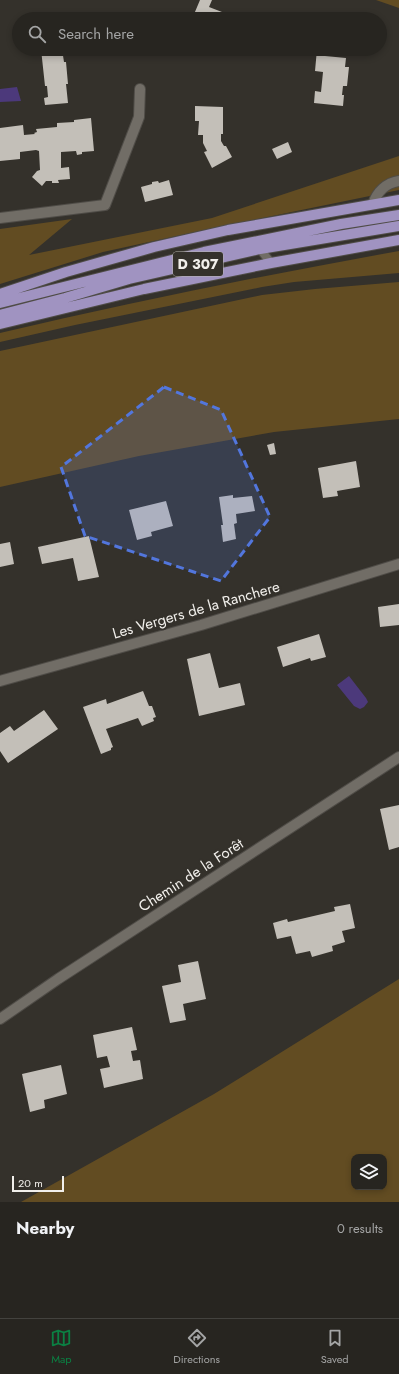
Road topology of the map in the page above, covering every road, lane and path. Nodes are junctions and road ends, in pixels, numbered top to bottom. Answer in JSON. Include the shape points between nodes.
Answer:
{"nodes":[{"id":1,"x":140,"y":89,"type":"dead end"},
{"id":2,"x":399,"y":181,"type":"edge"},
{"id":3,"x":399,"y":200,"type":"edge"},
{"id":4,"x":373,"y":204,"type":"junction"},
{"id":5,"x":399,"y":215,"type":"edge"},
{"id":6,"x":0,"y":218,"type":"edge"},
{"id":7,"x":399,"y":226,"type":"edge"},
{"id":8,"x":399,"y":240,"type":"edge"},
{"id":9,"x":260,"y":249,"type":"junction"},
{"id":10,"x":271,"y":263,"type":"junction"},
{"id":11,"x":0,"y":294,"type":"edge"},
{"id":12,"x":0,"y":303,"type":"edge"},
{"id":13,"x":0,"y":315,"type":"edge"},
{"id":14,"x":0,"y":324,"type":"edge"},
{"id":15,"x":399,"y":564,"type":"edge"},
{"id":16,"x":0,"y":681,"type":"edge"},
{"id":17,"x":399,"y":757,"type":"edge"},
{"id":18,"x":0,"y":1019,"type":"edge"}],
"edges":[{"from":1,"to":6,"type":"street","via":[[139,117],[105,205]]},
{"from":2,"to":4,"type":"street","via":[[390,182],[375,197]]},
{"from":3,"to":4,"type":"main road"},
{"from":4,"to":11,"type":"main road","via":[[228,230],[154,247]]},
{"from":5,"to":12,"type":"main road","number":"D 307","via":[[204,252]]},
{"from":7,"to":9,"type":"main road","number":"D 307"},
{"from":8,"to":10,"type":"main road"},
{"from":9,"to":10,"type":"lane"},
{"from":9,"to":13,"type":"main road","number":"D 307","via":[[129,279]]},
{"from":10,"to":14,"type":"main road"},
{"from":15,"to":16,"type":"street","name":"Les Vergers de la Ranchere","via":[[201,625]]},
{"from":17,"to":18,"type":"street","name":"Chemin de la Forêt"}]}
